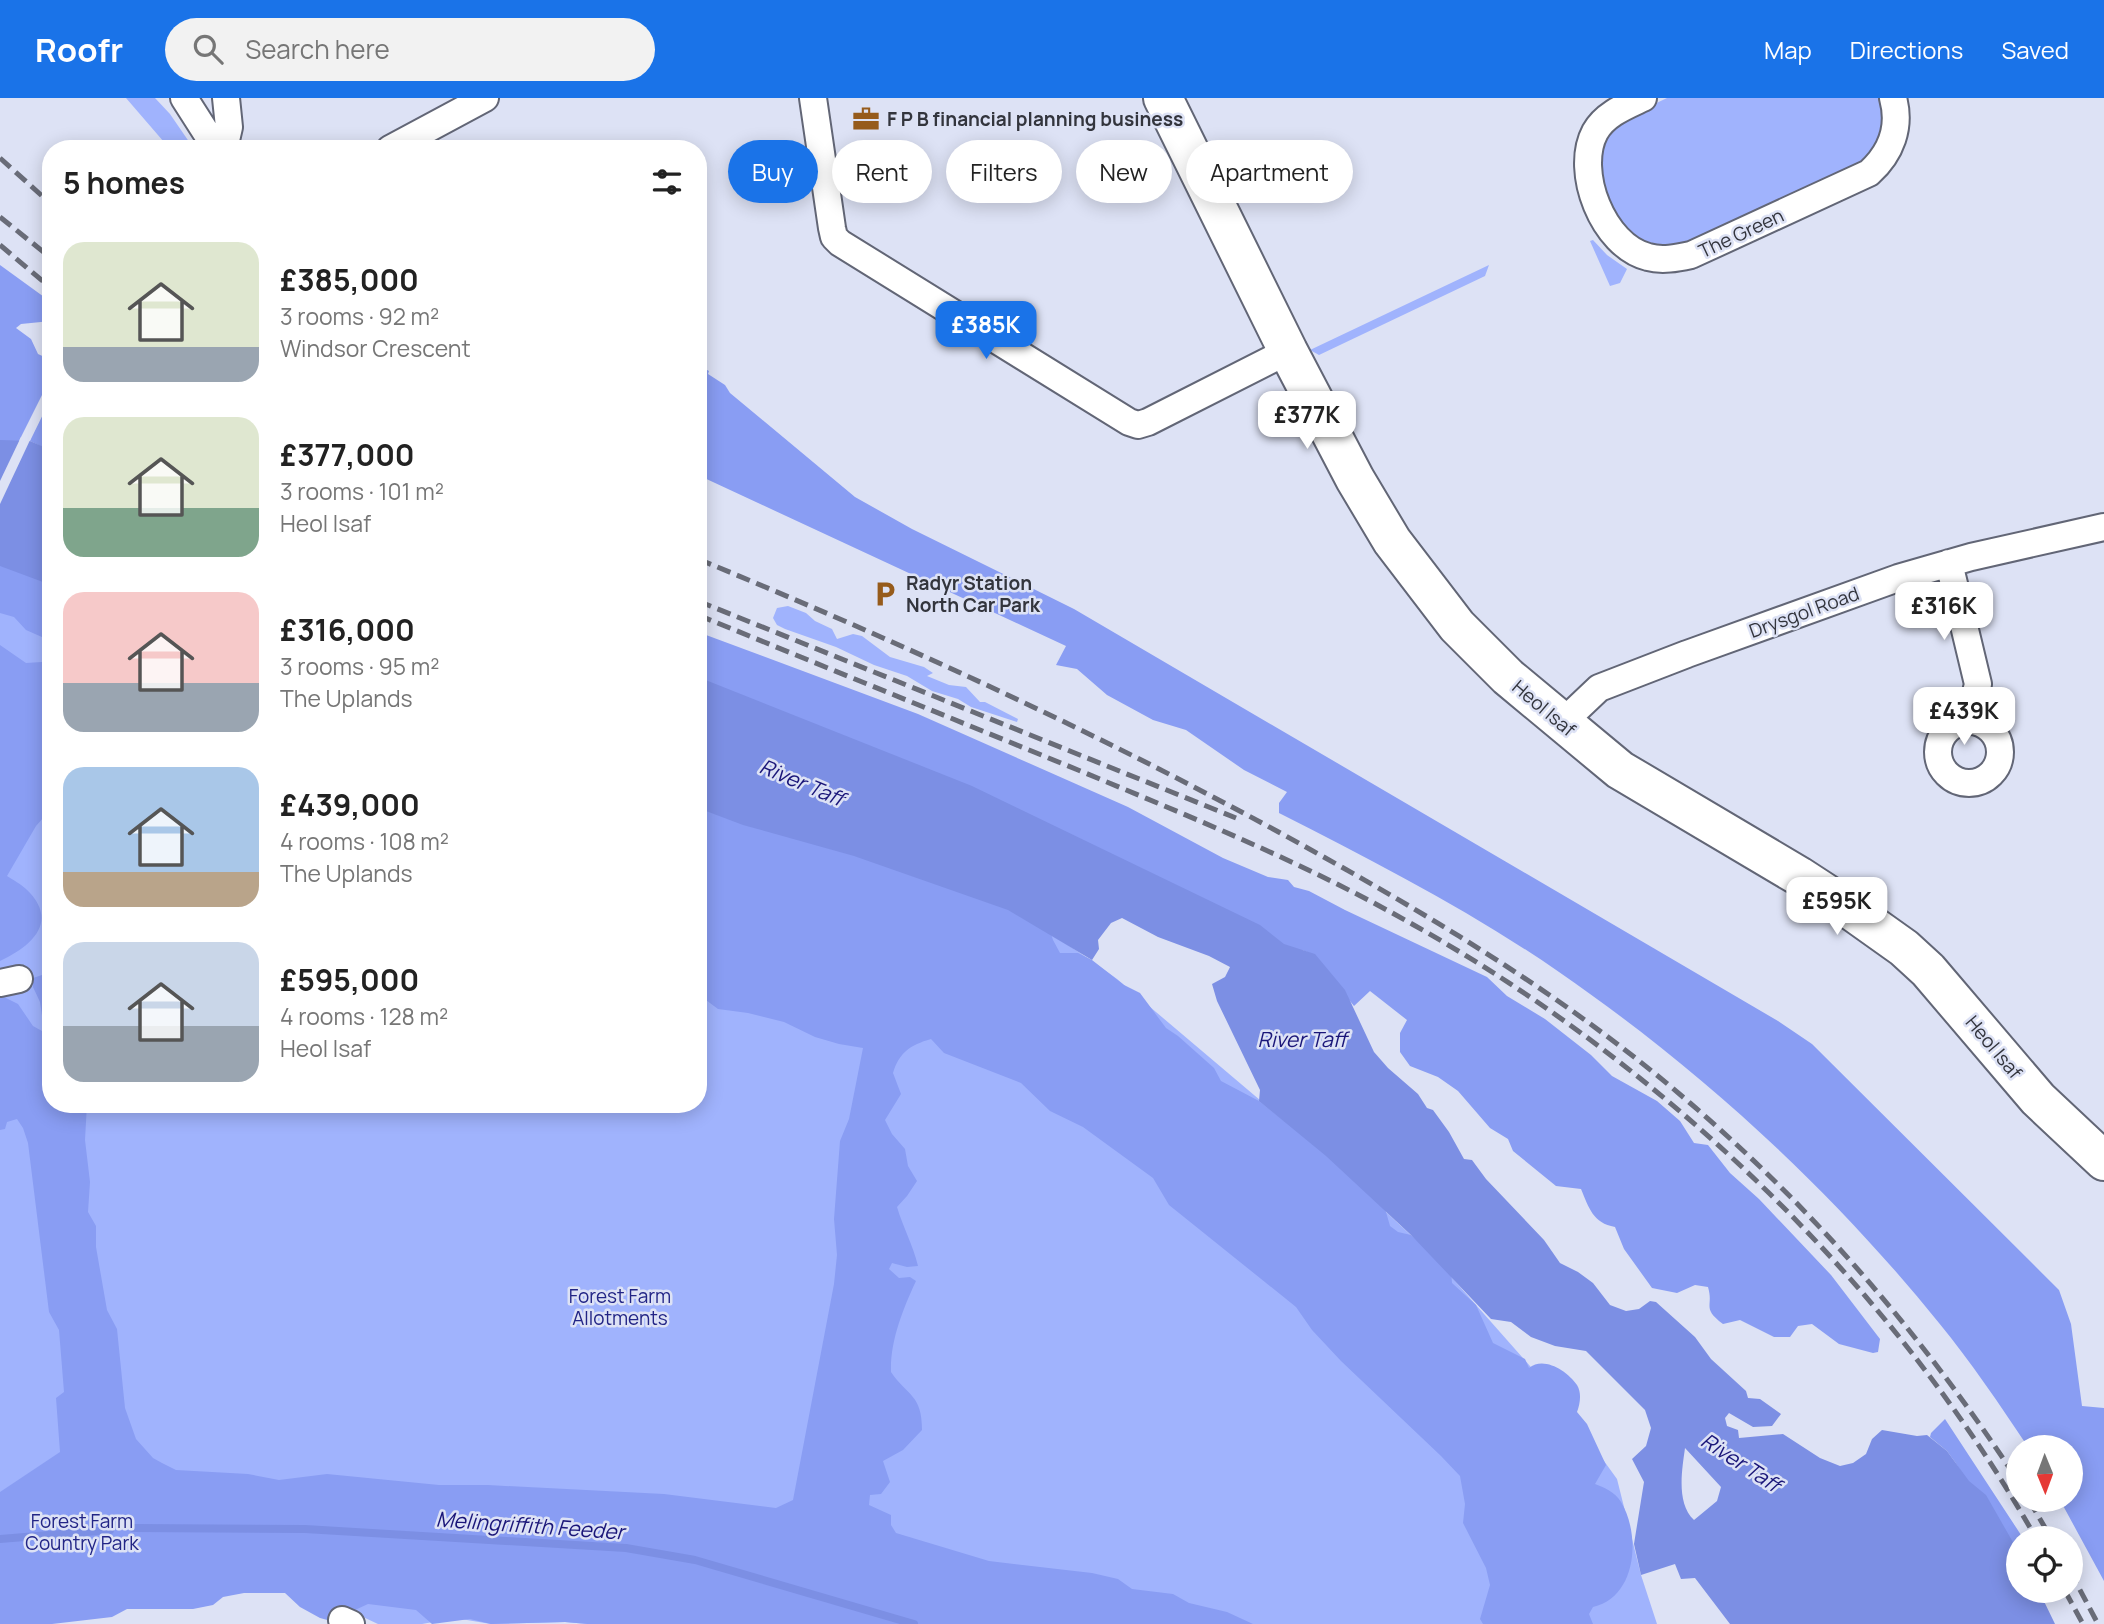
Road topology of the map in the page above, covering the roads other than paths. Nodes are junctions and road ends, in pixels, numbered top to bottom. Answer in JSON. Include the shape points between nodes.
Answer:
{"nodes":[{"id":1,"x":184,"y":98,"type":"edge"},
{"id":2,"x":226,"y":98,"type":"edge"},
{"id":3,"x":485,"y":98,"type":"edge"},
{"id":4,"x":813,"y":98,"type":"edge"},
{"id":5,"x":1163,"y":98,"type":"edge"},
{"id":6,"x":1643,"y":98,"type":"edge"},
{"id":7,"x":1893,"y":98,"type":"edge"},
{"id":8,"x":446,"y":107,"type":"edge"},
{"id":9,"x":215,"y":140,"type":"edge"},
{"id":10,"x":226,"y":140,"type":"edge"},
{"id":11,"x":402,"y":140,"type":"edge"},
{"id":12,"x":1287,"y":351,"type":"junction"},
{"id":13,"x":2104,"y":527,"type":"edge"},
{"id":14,"x":1949,"y":564,"type":"junction"},
{"id":15,"x":1969,"y":721,"type":"dead end"},
{"id":16,"x":1561,"y":724,"type":"junction"},
{"id":17,"x":2104,"y":1161,"type":"edge"}],
"edges":[{"from":1,"to":9,"type":"street"},
{"from":2,"to":10,"type":"street"},
{"from":3,"to":8,"type":"street"},
{"from":4,"to":12,"type":"street","via":[[832,228],[840,243],[1129,422],[1147,422]]},
{"from":5,"to":12,"type":"main road","name":"Heol Isaf"},
{"from":6,"to":7,"type":"street","name":"The Green","via":[[1604,120],[1595,132],[1588,180],[1599,211],[1622,242],[1647,257],[1662,259],[1691,256],[1869,173],[1889,150],[1896,117]]},
{"from":8,"to":11,"type":"street"},
{"from":12,"to":16,"type":"main road","name":"Heol Isaf","via":[[1371,507],[1414,572],[1489,660]]},
{"from":13,"to":14,"type":"street","name":"Drysgol Road"},
{"from":14,"to":15,"type":"street","via":[[1978,684]]},
{"from":14,"to":16,"type":"street","name":"Drysgol Road","via":[[1898,578],[1610,683]]},
{"from":16,"to":17,"type":"main road","name":"Heol Isaf","via":[[1620,770],[1810,884],[1904,948],[2038,1100]]}]}
